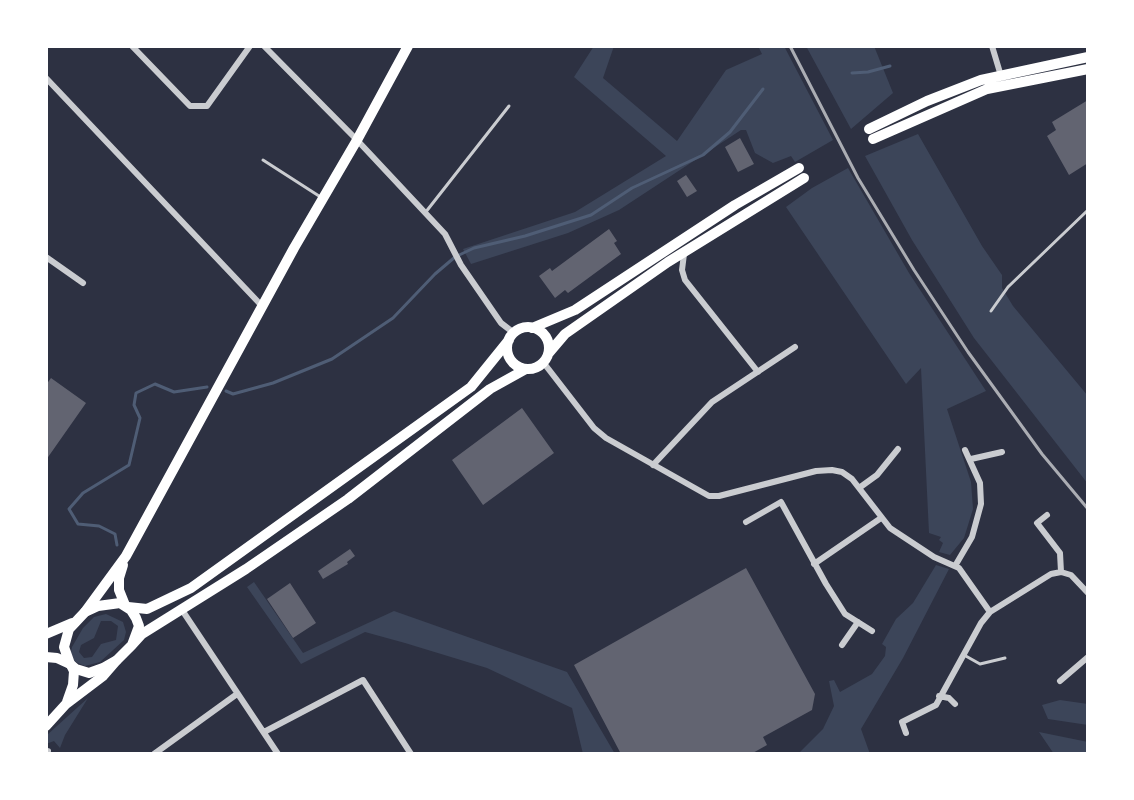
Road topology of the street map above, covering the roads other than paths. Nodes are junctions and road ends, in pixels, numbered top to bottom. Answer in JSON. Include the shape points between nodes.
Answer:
{"nodes":[{"id":1,"x":132,"y":46,"type":"edge"},
{"id":2,"x":250,"y":46,"type":"edge"},
{"id":3,"x":264,"y":46,"type":"edge"},
{"id":4,"x":408,"y":46,"type":"edge"},
{"id":5,"x":992,"y":46,"type":"edge"},
{"id":6,"x":1088,"y":57,"type":"edge"},
{"id":7,"x":1088,"y":69,"type":"edge"},
{"id":8,"x":1001,"y":76,"type":"junction"},
{"id":9,"x":46,"y":78,"type":"edge"},
{"id":10,"x":509,"y":106,"type":"dead end"},
{"id":11,"x":357,"y":140,"type":"junction"},
{"id":12,"x":263,"y":160,"type":"dead end"},
{"id":13,"x":323,"y":198,"type":"junction"},
{"id":14,"x":1088,"y":210,"type":"edge"},
{"id":15,"x":425,"y":213,"type":"junction"},
{"id":16,"x":686,"y":251,"type":"junction"},
{"id":17,"x":46,"y":257,"type":"edge"},
{"id":18,"x":83,"y":283,"type":"dead end"},
{"id":19,"x":262,"y":306,"type":"junction"},
{"id":20,"x":991,"y":311,"type":"dead end"},
{"id":21,"x":532,"y":328,"type":"junction"},
{"id":22,"x":512,"y":336,"type":"junction"},
{"id":23,"x":795,"y":347,"type":"dead end"},
{"id":24,"x":546,"y":358,"type":"junction"},
{"id":25,"x":526,"y":369,"type":"junction"},
{"id":26,"x":758,"y":372,"type":"junction"},
{"id":27,"x":898,"y":449,"type":"dead end"},
{"id":28,"x":965,"y":450,"type":"dead end"},
{"id":29,"x":1002,"y":452,"type":"dead end"},
{"id":30,"x":971,"y":459,"type":"junction"},
{"id":31,"x":653,"y":465,"type":"junction"},
{"id":32,"x":859,"y":488,"type":"junction"},
{"id":33,"x":1047,"y":515,"type":"dead end"},
{"id":34,"x":881,"y":518,"type":"junction"},
{"id":35,"x":746,"y":522,"type":"dead end"},
{"id":36,"x":126,"y":556,"type":"junction"},
{"id":37,"x":814,"y":564,"type":"junction"},
{"id":38,"x":955,"y":566,"type":"junction"},
{"id":39,"x":1061,"y":572,"type":"junction"},
{"id":40,"x":1088,"y":593,"type":"edge"},
{"id":41,"x":127,"y":606,"type":"junction"},
{"id":42,"x":182,"y":610,"type":"junction"},
{"id":43,"x":990,"y":612,"type":"junction"},
{"id":44,"x":81,"y":616,"type":"junction"},
{"id":45,"x":858,"y":622,"type":"junction"},
{"id":46,"x":872,"y":631,"type":"dead end"},
{"id":47,"x":46,"y":634,"type":"edge"},
{"id":48,"x":132,"y":645,"type":"junction"},
{"id":49,"x":842,"y":645,"type":"dead end"},
{"id":50,"x":964,"y":655,"type":"junction"},
{"id":51,"x":46,"y":657,"type":"edge"},
{"id":52,"x":1088,"y":657,"type":"edge"},
{"id":53,"x":1005,"y":658,"type":"dead end"},
{"id":54,"x":117,"y":660,"type":"junction"},
{"id":55,"x":70,"y":664,"type":"junction"},
{"id":56,"x":1060,"y":681,"type":"dead end"},
{"id":57,"x":237,"y":694,"type":"junction"},
{"id":58,"x":939,"y":696,"type":"junction"},
{"id":59,"x":66,"y":704,"type":"junction"},
{"id":60,"x":955,"y":704,"type":"dead end"},
{"id":61,"x":46,"y":726,"type":"edge"},
{"id":62,"x":264,"y":732,"type":"junction"},
{"id":63,"x":906,"y":733,"type":"dead end"},
{"id":64,"x":154,"y":754,"type":"edge"},
{"id":65,"x":278,"y":754,"type":"edge"},
{"id":66,"x":411,"y":754,"type":"edge"}],
"edges":[{"from":1,"to":2,"type":"street","via":[[190,106],[207,106]]},
{"from":3,"to":11,"type":"street"},
{"from":4,"to":11,"type":"main road"},
{"from":5,"to":8,"type":"street"},
{"from":6,"to":8,"type":"main road"},
{"from":7,"to":8,"type":"main road","via":[[987,89],[871,134],[927,101]]},
{"from":9,"to":19,"type":"street"},
{"from":10,"to":15,"type":"lane"},
{"from":11,"to":13,"type":"main road"},
{"from":11,"to":15,"type":"street"},
{"from":12,"to":13,"type":"lane"},
{"from":13,"to":19,"type":"main road"},
{"from":14,"to":20,"type":"lane","via":[[1008,287]]},
{"from":15,"to":22,"type":"street","via":[[445,234]]},
{"from":16,"to":21,"type":"main road","via":[[801,173],[735,205],[575,310]]},
{"from":16,"to":24,"type":"main road","via":[[565,334]]},
{"from":16,"to":26,"type":"street","via":[[685,280]]},
{"from":17,"to":18,"type":"street"},
{"from":19,"to":36,"type":"main road"},
{"from":21,"to":22,"type":"main road"},
{"from":21,"to":24,"type":"main road","via":[[547,340]]},
{"from":22,"to":25,"type":"main road","via":[[507,347],[510,360]]},
{"from":22,"to":41,"type":"main road","via":[[471,387],[191,588],[147,609]]},
{"from":23,"to":26,"type":"street"},
{"from":24,"to":25,"type":"main road"},
{"from":24,"to":31,"type":"street","via":[[594,428]]},
{"from":25,"to":42,"type":"main road","via":[[490,389],[348,499]]},
{"from":26,"to":31,"type":"street","via":[[712,402]]},
{"from":27,"to":32,"type":"street"},
{"from":28,"to":30,"type":"street"},
{"from":29,"to":30,"type":"street"},
{"from":30,"to":38,"type":"street","via":[[981,504],[972,537]]},
{"from":31,"to":32,"type":"street","via":[[709,496],[832,470]]},
{"from":32,"to":34,"type":"street"},
{"from":33,"to":39,"type":"street","via":[[1037,523],[1060,553]]},
{"from":34,"to":37,"type":"street"},
{"from":34,"to":38,"type":"street","via":[[911,543]]},
{"from":35,"to":37,"type":"street","via":[[781,502]]},
{"from":36,"to":41,"type":"main road","via":[[119,590]]},
{"from":36,"to":44,"type":"main road"},
{"from":37,"to":45,"type":"street","via":[[845,614]]},
{"from":38,"to":43,"type":"street"},
{"from":39,"to":40,"type":"street"},
{"from":39,"to":43,"type":"street"},
{"from":41,"to":44,"type":"main road","via":[[109,603]]},
{"from":41,"to":48,"type":"main road","via":[[139,626]]},
{"from":42,"to":48,"type":"main road"},
{"from":42,"to":57,"type":"street"},
{"from":43,"to":50,"type":"street"},
{"from":44,"to":47,"type":"main road"},
{"from":44,"to":55,"type":"main road","via":[[65,638]]},
{"from":45,"to":46,"type":"street"},
{"from":45,"to":49,"type":"street"},
{"from":48,"to":54,"type":"main road"},
{"from":50,"to":53,"type":"lane","via":[[980,664]]},
{"from":50,"to":58,"type":"street"},
{"from":51,"to":55,"type":"main road"},
{"from":52,"to":56,"type":"street"},
{"from":54,"to":55,"type":"main road","via":[[89,673]]},
{"from":54,"to":59,"type":"main road"},
{"from":55,"to":59,"type":"main road","via":[[73,685]]},
{"from":57,"to":62,"type":"street"},
{"from":57,"to":64,"type":"street"},
{"from":58,"to":60,"type":"street"},
{"from":58,"to":63,"type":"street","via":[[936,705],[902,722]]},
{"from":59,"to":61,"type":"main road"},
{"from":62,"to":65,"type":"street"},
{"from":62,"to":66,"type":"street","via":[[363,680]]}]}
